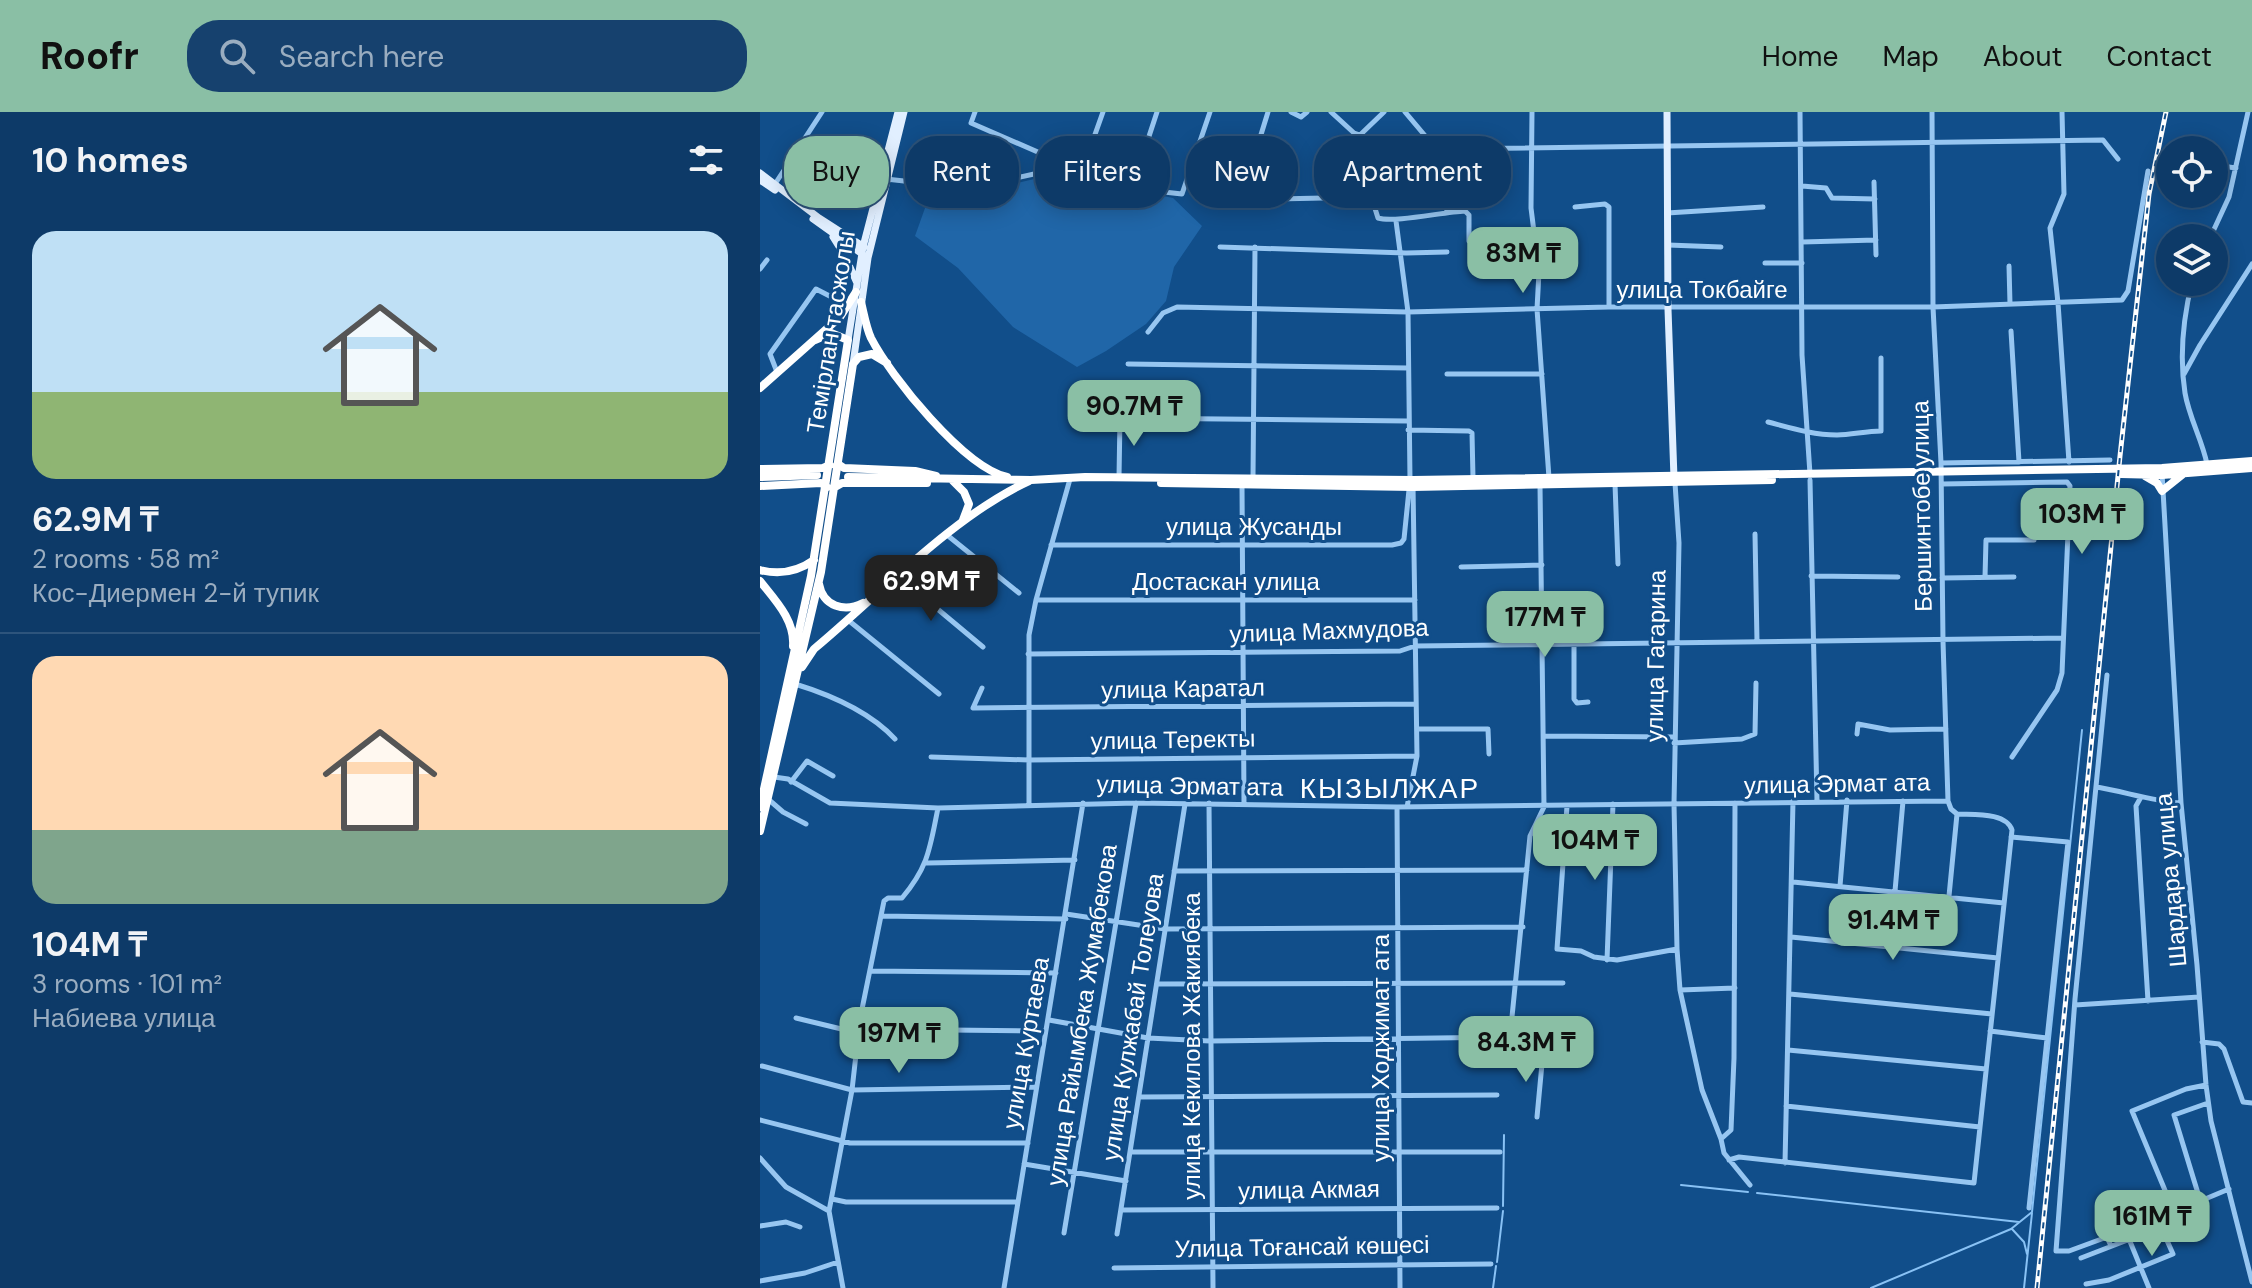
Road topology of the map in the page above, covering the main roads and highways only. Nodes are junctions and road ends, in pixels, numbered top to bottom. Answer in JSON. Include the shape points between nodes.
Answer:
{"nodes":[{"id":1,"x":898,"y":112,"type":"edge"},
{"id":2,"x":904,"y":112,"type":"edge"},
{"id":3,"x":1667,"y":112,"type":"edge"},
{"id":4,"x":760,"y":173,"type":"edge"},
{"id":5,"x":760,"y":180,"type":"edge"},
{"id":6,"x":826,"y":229,"type":"junction"},
{"id":7,"x":865,"y":252,"type":"junction"},
{"id":8,"x":857,"y":288,"type":"junction"},
{"id":9,"x":861,"y":302,"type":"junction"},
{"id":10,"x":815,"y":340,"type":"junction"},
{"id":11,"x":848,"y":340,"type":"junction"},
{"id":12,"x":887,"y":363,"type":"junction"},
{"id":13,"x":853,"y":364,"type":"junction"},
{"id":14,"x":760,"y":388,"type":"edge"},
{"id":15,"x":2252,"y":461,"type":"edge"},
{"id":16,"x":977,"y":462,"type":"junction"},
{"id":17,"x":2238,"y":465,"type":"junction"},
{"id":18,"x":2252,"y":468,"type":"edge"},
{"id":19,"x":760,"y":469,"type":"edge"},
{"id":20,"x":2162,"y":472,"type":"junction"},
{"id":21,"x":2187,"y":473,"type":"junction"},
{"id":22,"x":1942,"y":474,"type":"junction"},
{"id":23,"x":2140,"y":474,"type":"junction"},
{"id":24,"x":832,"y":476,"type":"junction"},
{"id":25,"x":760,"y":477,"type":"edge"},
{"id":26,"x":1096,"y":479,"type":"junction"},
{"id":27,"x":1674,"y":479,"type":"junction"},
{"id":28,"x":952,"y":480,"type":"junction"},
{"id":29,"x":970,"y":480,"type":"junction"},
{"id":30,"x":1031,"y":480,"type":"junction"},
{"id":31,"x":1411,"y":484,"type":"junction"},
{"id":32,"x":760,"y":486,"type":"edge"},
{"id":33,"x":950,"y":533,"type":"junction"},
{"id":34,"x":814,"y":560,"type":"junction"},
{"id":35,"x":760,"y":570,"type":"edge"},
{"id":36,"x":819,"y":580,"type":"junction"},
{"id":37,"x":760,"y":581,"type":"edge"},
{"id":38,"x":871,"y":598,"type":"junction"},
{"id":39,"x":794,"y":677,"type":"junction"},
{"id":40,"x":762,"y":801,"type":"edge"},
{"id":41,"x":760,"y":831,"type":"edge"}],
"edges":[{"from":1,"to":7,"type":"main road","name":"Темірлан тасжолы"},
{"from":2,"to":7,"type":"main road","name":"Темірлан тасжолы"},
{"from":3,"to":27,"type":"main road","name":"улица Гагарина"},
{"from":4,"to":7,"type":"main road"},
{"from":5,"to":6,"type":"main road"},
{"from":6,"to":7,"type":"main road"},
{"from":6,"to":8,"type":"main road","via":[[845,256]]},
{"from":7,"to":8,"type":"main road","name":"Темірлан тасжолы"},
{"from":7,"to":9,"type":"main road","name":"Темірлан тасжолы"},
{"from":8,"to":10,"type":"highway","via":[[849,306]]},
{"from":8,"to":11,"type":"main road","name":"Темірлан тасжолы"},
{"from":9,"to":12,"type":"highway","via":[[868,329]]},
{"from":9,"to":13,"type":"main road","name":"Темірлан тасжолы"},
{"from":10,"to":11,"type":"highway","via":[[831,333]]},
{"from":10,"to":14,"type":"highway"},
{"from":11,"to":24,"type":"highway","name":"Темірлан тасжолы"},
{"from":12,"to":13,"type":"highway","via":[[872,354]]},
{"from":12,"to":16,"type":"highway","via":[[932,419]]},
{"from":13,"to":24,"type":"highway","name":"Темірлан тасжолы"},
{"from":15,"to":17,"type":"highway"},
{"from":16,"to":29,"type":"highway","via":[[980,472]]},
{"from":16,"to":30,"type":"highway","via":[[996,474]]},
{"from":17,"to":18,"type":"highway"},
{"from":17,"to":20,"type":"highway"},
{"from":17,"to":21,"type":"highway"},
{"from":19,"to":24,"type":"highway"},
{"from":20,"to":21,"type":"highway"},
{"from":20,"to":22,"type":"highway"},
{"from":20,"to":23,"type":"highway"},
{"from":21,"to":23,"type":"highway","via":[[2162,491],[2152,478]]},
{"from":22,"to":23,"type":"highway"},
{"from":22,"to":27,"type":"highway"},
{"from":24,"to":25,"type":"highway"},
{"from":24,"to":28,"type":"highway"},
{"from":24,"to":32,"type":"highway"},
{"from":24,"to":34,"type":"highway"},
{"from":24,"to":36,"type":"highway"},
{"from":26,"to":30,"type":"highway"},
{"from":26,"to":31,"type":"highway"},
{"from":26,"to":31,"type":"highway"},
{"from":27,"to":31,"type":"highway"},
{"from":27,"to":31,"type":"highway"},
{"from":28,"to":29,"type":"highway"},
{"from":28,"to":33,"type":"highway","via":[[969,504],[965,519]]},
{"from":29,"to":30,"type":"highway"},
{"from":30,"to":33,"type":"highway"},
{"from":33,"to":38,"type":"highway"},
{"from":34,"to":35,"type":"highway","via":[[784,573]]},
{"from":34,"to":39,"type":"highway"},
{"from":36,"to":38,"type":"highway","via":[[825,599],[839,607]]},
{"from":36,"to":39,"type":"highway"},
{"from":37,"to":39,"type":"highway","via":[[792,630]]},
{"from":38,"to":39,"type":"highway","via":[[814,649]]},
{"from":39,"to":40,"type":"highway"},
{"from":39,"to":40,"type":"highway","via":[[774,777]]},
{"from":40,"to":41,"type":"highway"}]}
